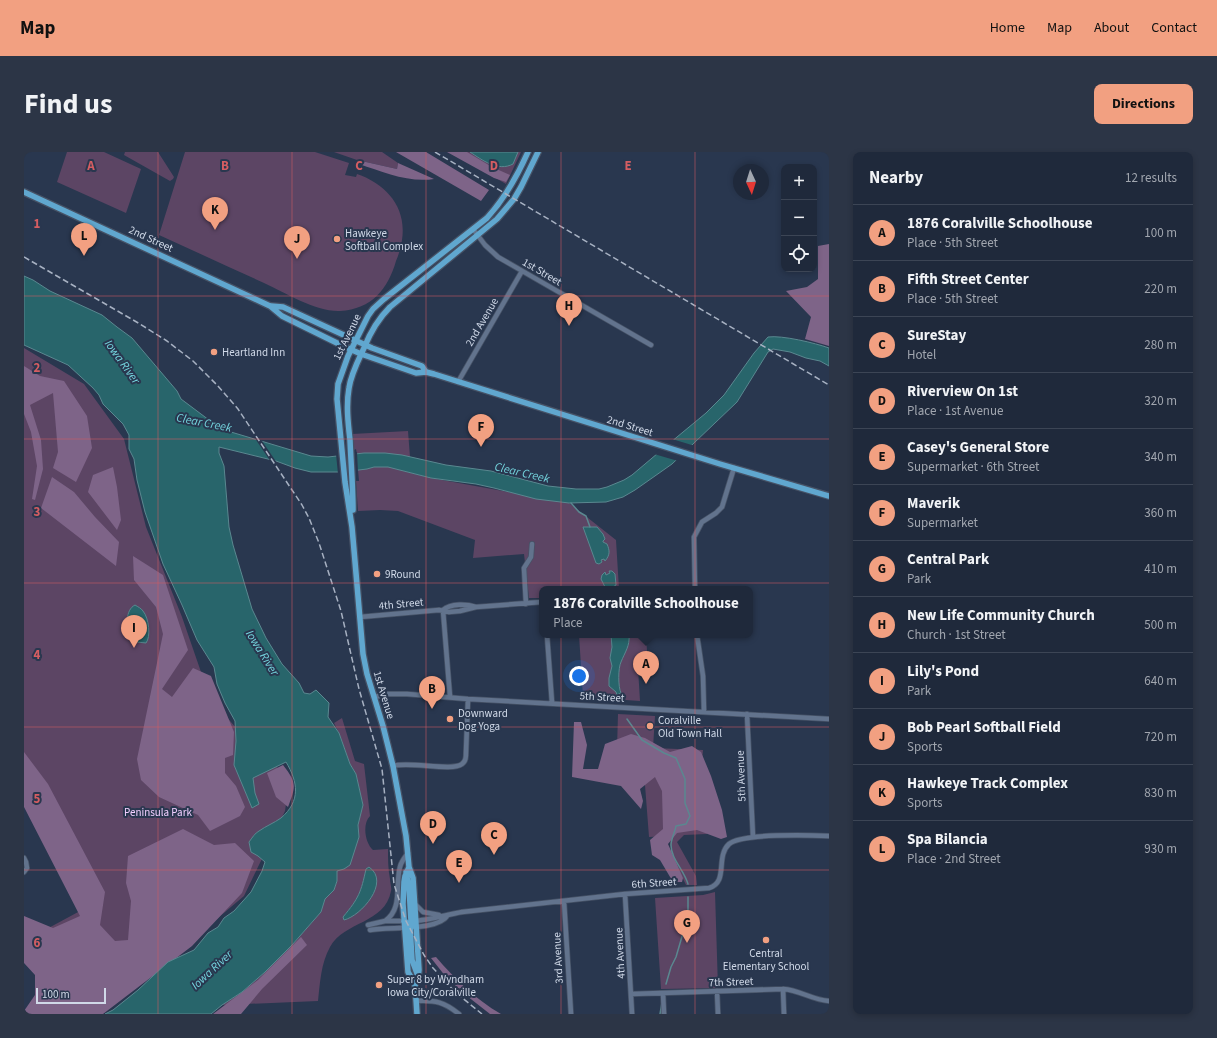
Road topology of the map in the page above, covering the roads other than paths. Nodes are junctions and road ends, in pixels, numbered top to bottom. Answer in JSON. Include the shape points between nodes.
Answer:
{"nodes":[{"id":1,"x":528,"y":152,"type":"edge"},
{"id":2,"x":538,"y":152,"type":"edge"},
{"id":3,"x":24,"y":192,"type":"edge"},
{"id":4,"x":473,"y":229,"type":"junction"},
{"id":5,"x":478,"y":235,"type":"junction"},
{"id":6,"x":522,"y":271,"type":"junction"},
{"id":7,"x":270,"y":306,"type":"junction"},
{"id":8,"x":356,"y":340,"type":"junction"},
{"id":9,"x":365,"y":345,"type":"junction"},
{"id":10,"x":651,"y":345,"type":"dead end"},
{"id":11,"x":351,"y":350,"type":"junction"},
{"id":12,"x":361,"y":354,"type":"junction"},
{"id":13,"x":426,"y":372,"type":"junction"},
{"id":14,"x":458,"y":382,"type":"junction"},
{"id":15,"x":734,"y":468,"type":"junction"},
{"id":16,"x":829,"y":496,"type":"edge"},
{"id":17,"x":352,"y":527,"type":"junction"},
{"id":18,"x":532,"y":544,"type":"dead end"},
{"id":19,"x":695,"y":586,"type":"edge"},
{"id":20,"x":539,"y":602,"type":"edge"},
{"id":21,"x":526,"y":604,"type":"junction"},
{"id":22,"x":443,"y":610,"type":"junction"},
{"id":23,"x":360,"y":617,"type":"junction"},
{"id":24,"x":547,"y":638,"type":"edge"},
{"id":25,"x":697,"y":638,"type":"edge"},
{"id":26,"x":374,"y":697,"type":"junction"},
{"id":27,"x":450,"y":697,"type":"junction"},
{"id":28,"x":468,"y":699,"type":"junction"},
{"id":29,"x":552,"y":703,"type":"junction"},
{"id":30,"x":704,"y":712,"type":"junction"},
{"id":31,"x":747,"y":714,"type":"junction"},
{"id":32,"x":829,"y":719,"type":"edge"},
{"id":33,"x":394,"y":766,"type":"junction"},
{"id":34,"x":829,"y":836,"type":"edge"},
{"id":35,"x":753,"y":837,"type":"junction"},
{"id":36,"x":408,"y":853,"type":"junction"},
{"id":37,"x":24,"y":858,"type":"edge"},
{"id":38,"x":408,"y":869,"type":"junction"},
{"id":39,"x":24,"y":872,"type":"edge"},
{"id":40,"x":625,"y":894,"type":"junction"},
{"id":41,"x":564,"y":901,"type":"junction"},
{"id":42,"x":415,"y":903,"type":"junction"},
{"id":43,"x":448,"y":915,"type":"junction"},
{"id":44,"x":441,"y":916,"type":"junction"},
{"id":45,"x":385,"y":921,"type":"junction"},
{"id":46,"x":410,"y":921,"type":"junction"},
{"id":47,"x":410,"y":927,"type":"junction"},
{"id":48,"x":415,"y":984,"type":"junction"},
{"id":49,"x":783,"y":989,"type":"junction"},
{"id":50,"x":717,"y":991,"type":"junction"},
{"id":51,"x":663,"y":993,"type":"junction"},
{"id":52,"x":631,"y":994,"type":"junction"},
{"id":53,"x":416,"y":1001,"type":"junction"},
{"id":54,"x":829,"y":1002,"type":"edge"},
{"id":55,"x":632,"y":1012,"type":"edge"},
{"id":56,"x":417,"y":1014,"type":"edge"},
{"id":57,"x":459,"y":1014,"type":"edge"},
{"id":58,"x":571,"y":1014,"type":"edge"},
{"id":59,"x":664,"y":1014,"type":"edge"},
{"id":60,"x":718,"y":1014,"type":"edge"},
{"id":61,"x":784,"y":1014,"type":"edge"}],
"edges":[{"from":1,"to":4,"type":"main road","name":"1st Avenue","via":[[519,173],[497,207]]},
{"from":2,"to":5,"type":"main road","name":"1st Avenue","via":[[514,199],[492,224]]},
{"from":3,"to":7,"type":"main road","name":"2nd Street"},
{"from":4,"to":5,"type":"street","name":"1st Street"},
{"from":4,"to":8,"type":"main road","name":"1st Avenue","via":[[379,304],[368,316]]},
{"from":5,"to":6,"type":"street","name":"1st Street","via":[[498,257]]},
{"from":5,"to":9,"type":"main road","name":"1st Avenue","via":[[384,313]]},
{"from":6,"to":10,"type":"street","name":"1st Street"},
{"from":6,"to":14,"type":"street","name":"2nd Avenue"},
{"from":7,"to":8,"type":"main road","name":"2nd Street","via":[[283,308]]},
{"from":7,"to":11,"type":"main road","name":"2nd Street","via":[[282,316]]},
{"from":8,"to":9,"type":"main road","name":"2nd Street"},
{"from":8,"to":11,"type":"main road","name":"1st Avenue"},
{"from":9,"to":12,"type":"main road","name":"1st Avenue"},
{"from":9,"to":13,"type":"main road","name":"2nd Street","via":[[422,366]]},
{"from":11,"to":12,"type":"main road","name":"2nd Street"},
{"from":11,"to":17,"type":"main road","name":"1st Avenue","via":[[337,392]]},
{"from":12,"to":13,"type":"main road","name":"2nd Street","via":[[416,373]]},
{"from":12,"to":17,"type":"main road","name":"1st Avenue","via":[[349,388],[347,408],[353,482]]},
{"from":13,"to":14,"type":"main road","name":"2nd Street"},
{"from":14,"to":15,"type":"main road","name":"2nd Street"},
{"from":15,"to":16,"type":"main road","name":"2nd Street"},
{"from":15,"to":19,"type":"street","via":[[722,507],[702,522],[694,537]]},
{"from":17,"to":23,"type":"main road","name":"1st Avenue"},
{"from":18,"to":21,"type":"street","via":[[532,553],[524,568]]},
{"from":20,"to":21,"type":"street","name":"4th Street"},
{"from":21,"to":22,"type":"street","name":"4th Street","via":[[476,607],[449,612]]},
{"from":22,"to":23,"type":"street","name":"4th Street"},
{"from":22,"to":27,"type":"street"},
{"from":23,"to":26,"type":"main road","name":"1st Avenue","via":[[365,663]]},
{"from":24,"to":29,"type":"street"},
{"from":25,"to":30,"type":"street","via":[[703,676]]},
{"from":26,"to":27,"type":"street","name":"5th Street","via":[[396,693]]},
{"from":26,"to":33,"type":"main road","name":"1st Avenue"},
{"from":27,"to":28,"type":"street","name":"5th Street"},
{"from":28,"to":29,"type":"street","name":"5th Street"},
{"from":28,"to":33,"type":"street","via":[[466,758],[461,764]]},
{"from":29,"to":30,"type":"street","name":"5th Street"},
{"from":30,"to":31,"type":"street","name":"5th Street"},
{"from":31,"to":32,"type":"street","name":"5th Street"},
{"from":31,"to":35,"type":"street","name":"5th Avenue"},
{"from":33,"to":36,"type":"main road","name":"1st Avenue"},
{"from":34,"to":35,"type":"street","name":"6th Street"},
{"from":35,"to":40,"type":"street","name":"6th Street","via":[[737,839],[725,848],[719,882],[713,887]]},
{"from":36,"to":38,"type":"main road","name":"1st Avenue"},
{"from":36,"to":45,"type":"street","via":[[400,868],[394,912]]},
{"from":37,"to":39,"type":"street","via":[[27,868]]},
{"from":38,"to":42,"type":"main road","name":"1st Avenue","via":[[413,878]]},
{"from":38,"to":46,"type":"main road","name":"1st Avenue","via":[[403,895]]},
{"from":40,"to":41,"type":"street","name":"6th Street"},
{"from":40,"to":52,"type":"street","name":"4th Avenue"},
{"from":41,"to":43,"type":"street","name":"6th Street"},
{"from":41,"to":58,"type":"street","name":"3rd Avenue"},
{"from":42,"to":44,"type":"street","via":[[423,912]]},
{"from":42,"to":46,"type":"main road","name":"1st Avenue"},
{"from":43,"to":44,"type":"street","name":"6th Street"},
{"from":43,"to":47,"type":"street","name":"6th Street","via":[[442,921],[428,926]]},
{"from":44,"to":46,"type":"street","name":"6th Street"},
{"from":45,"to":46,"type":"street","name":"6th Street"},
{"from":45,"to":47,"type":"street","name":"6th Street","via":[[369,928]]},
{"from":46,"to":47,"type":"main road","name":"1st Avenue"},
{"from":46,"to":47,"type":"main road"},
{"from":47,"to":48,"type":"main road","name":"1st Avenue","via":[[412,960],[418,977]]},
{"from":47,"to":48,"type":"main road","name":"1st Avenue","via":[[408,972]]},
{"from":48,"to":53,"type":"main road","name":"1st Avenue"},
{"from":49,"to":50,"type":"street","name":"7th Street"},
{"from":49,"to":54,"type":"street","name":"7th Street"},
{"from":49,"to":61,"type":"street"},
{"from":50,"to":51,"type":"street","name":"7th Street"},
{"from":50,"to":60,"type":"street"},
{"from":51,"to":52,"type":"street","name":"7th Street"},
{"from":51,"to":59,"type":"street"},
{"from":52,"to":55,"type":"street","name":"4th Avenue"},
{"from":53,"to":56,"type":"main road","name":"1st Avenue"},
{"from":53,"to":57,"type":"street","via":[[433,1000],[443,1003]]}]}
